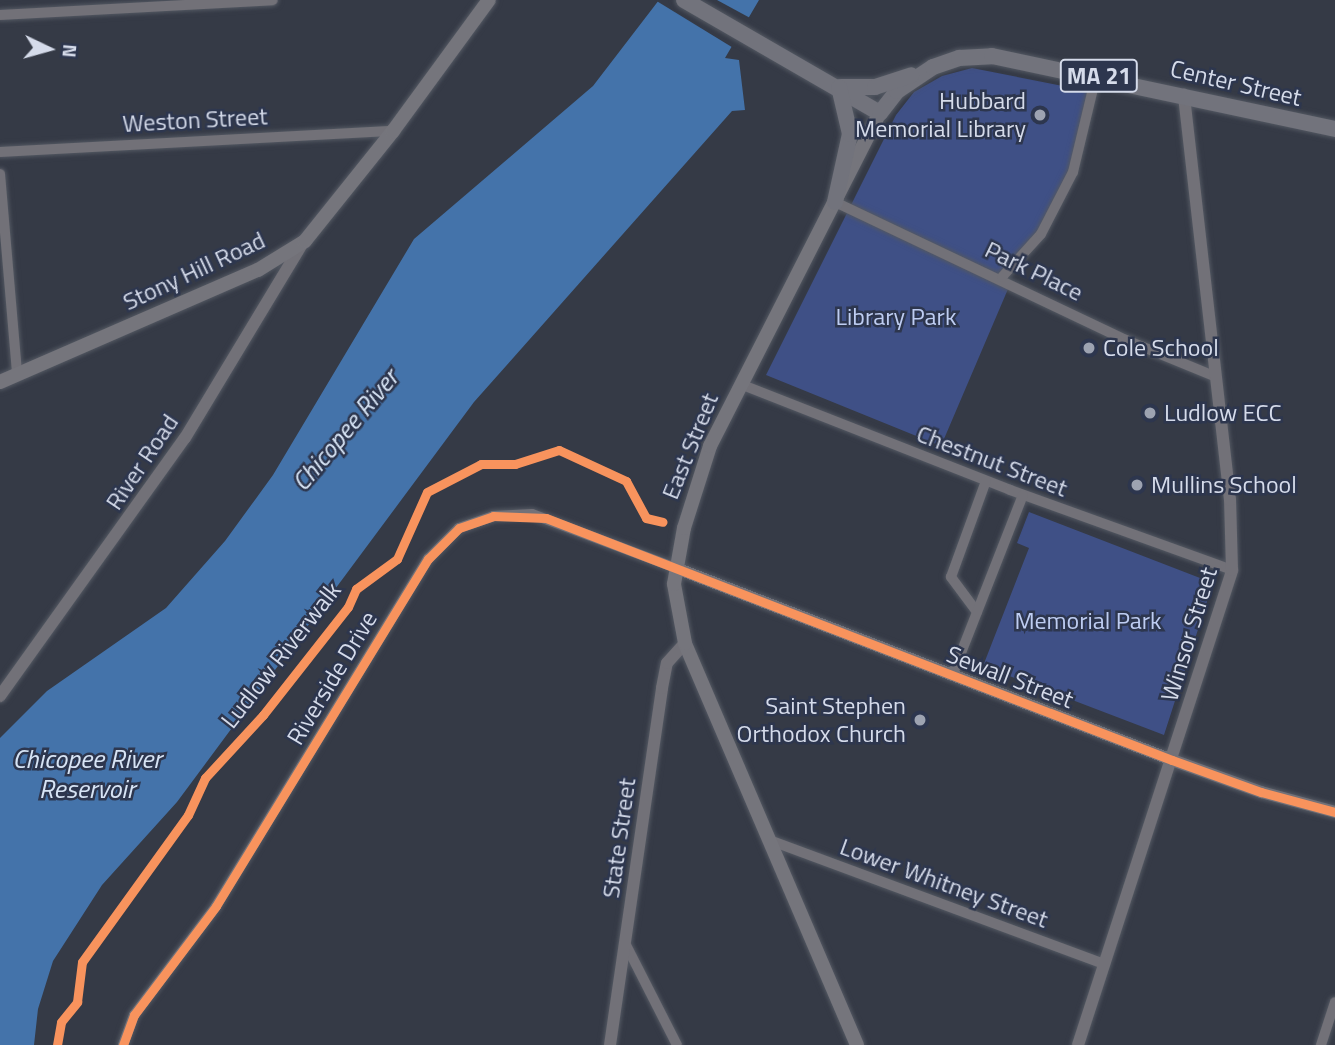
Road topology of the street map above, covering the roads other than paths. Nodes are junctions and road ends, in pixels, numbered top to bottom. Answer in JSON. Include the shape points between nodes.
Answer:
{"nodes":[{"id":1,"x":273,"y":0,"type":"edge"},
{"id":2,"x":489,"y":0,"type":"edge"},
{"id":3,"x":684,"y":0,"type":"edge"},
{"id":4,"x":0,"y":15,"type":"edge"},
{"id":5,"x":933,"y":66,"type":"junction"},
{"id":6,"x":1096,"y":75,"type":"junction"},
{"id":7,"x":839,"y":87,"type":"junction"},
{"id":8,"x":1184,"y":95,"type":"junction"},
{"id":9,"x":880,"y":113,"type":"junction"},
{"id":10,"x":1335,"y":129,"type":"edge"},
{"id":11,"x":393,"y":131,"type":"junction"},
{"id":12,"x":0,"y":152,"type":"edge"},
{"id":13,"x":0,"y":174,"type":"edge"},
{"id":14,"x":835,"y":202,"type":"junction"},
{"id":15,"x":305,"y":240,"type":"junction"},
{"id":16,"x":1002,"y":277,"type":"junction"},
{"id":17,"x":4,"y":283,"type":"edge"},
{"id":18,"x":17,"y":374,"type":"junction"},
{"id":19,"x":1216,"y":377,"type":"junction"},
{"id":20,"x":0,"y":382,"type":"edge"},
{"id":21,"x":740,"y":384,"type":"junction"},
{"id":22,"x":986,"y":481,"type":"junction"},
{"id":23,"x":1023,"y":495,"type":"junction"},
{"id":24,"x":676,"y":568,"type":"junction"},
{"id":25,"x":1232,"y":570,"type":"junction"},
{"id":26,"x":977,"y":612,"type":"junction"},
{"id":27,"x":685,"y":643,"type":"junction"},
{"id":28,"x":952,"y":676,"type":"junction"},
{"id":29,"x":0,"y":696,"type":"edge"},
{"id":30,"x":1172,"y":760,"type":"junction"},
{"id":31,"x":1335,"y":811,"type":"edge"},
{"id":32,"x":769,"y":840,"type":"junction"},
{"id":33,"x":625,"y":943,"type":"junction"},
{"id":34,"x":1105,"y":964,"type":"junction"},
{"id":35,"x":1335,"y":1002,"type":"edge"},
{"id":36,"x":1335,"y":1038,"type":"edge"},
{"id":37,"x":1322,"y":1042,"type":"edge"},
{"id":38,"x":123,"y":1045,"type":"edge"},
{"id":39,"x":610,"y":1045,"type":"edge"},
{"id":40,"x":677,"y":1045,"type":"edge"},
{"id":41,"x":857,"y":1045,"type":"edge"},
{"id":42,"x":1078,"y":1045,"type":"edge"}],
"edges":[{"from":1,"to":4,"type":"street"},
{"from":2,"to":11,"type":"main road","name":"Stony Hill Road"},
{"from":3,"to":7,"type":"main road"},
{"from":5,"to":6,"type":"main road","name":"Center Street","number":"MA 21","via":[[958,58],[992,56]]},
{"from":5,"to":7,"type":"main road","via":[[875,87]]},
{"from":5,"to":9,"type":"main road","name":"Center Street","number":"MA 21","via":[[897,91]]},
{"from":6,"to":8,"type":"main road","name":"Center Street","number":"MA 21"},
{"from":6,"to":16,"type":"street","via":[[1073,172],[1041,234]]},
{"from":7,"to":9,"type":"main road"},
{"from":7,"to":14,"type":"main road","via":[[850,126]]},
{"from":8,"to":10,"type":"main road","name":"Center Street","number":"MA 21"},
{"from":8,"to":19,"type":"street","name":"Winsor Street"},
{"from":9,"to":14,"type":"main road","name":"East Street"},
{"from":11,"to":12,"type":"street","name":"Weston Street"},
{"from":11,"to":15,"type":"main road","name":"Stony Hill Road"},
{"from":13,"to":17,"type":"street"},
{"from":14,"to":16,"type":"street","name":"Park Place"},
{"from":14,"to":21,"type":"main road","name":"East Street"},
{"from":15,"to":18,"type":"main road","name":"Stony Hill Road","via":[[235,281]]},
{"from":15,"to":29,"type":"street","name":"River Road","via":[[179,447]]},
{"from":16,"to":19,"type":"street","name":"Park Place","via":[[1126,340]]},
{"from":17,"to":18,"type":"street"},
{"from":18,"to":20,"type":"main road","name":"Stony Hill Road"},
{"from":19,"to":25,"type":"street","name":"Winsor Street","via":[[1234,546]]},
{"from":21,"to":22,"type":"street","name":"Chestnut Street"},
{"from":21,"to":24,"type":"main road","name":"East Street","via":[[696,481]]},
{"from":22,"to":23,"type":"street","name":"Chestnut Street"},
{"from":22,"to":26,"type":"street","via":[[951,577]]},
{"from":23,"to":25,"type":"street","name":"Chestnut Street"},
{"from":23,"to":26,"type":"street"},
{"from":24,"to":27,"type":"main road","name":"East Street","via":[[675,596]]},
{"from":24,"to":28,"type":"street","name":"Sewall Street"},
{"from":24,"to":38,"type":"street","name":"Riverside Drive","via":[[532,514],[493,516],[459,527],[428,559],[216,906],[134,1015]]},
{"from":25,"to":30,"type":"street","name":"Winsor Street"},
{"from":26,"to":28,"type":"street"},
{"from":27,"to":32,"type":"main road","name":"East Street"},
{"from":27,"to":33,"type":"street","name":"State Street","via":[[667,663],[662,688]]},
{"from":28,"to":30,"type":"street","name":"Sewall Street"},
{"from":30,"to":31,"type":"street","name":"Sewall Street","via":[[1261,792]]},
{"from":30,"to":34,"type":"street","name":"Winsor Street"},
{"from":32,"to":34,"type":"street","name":"Lower Whitney Street"},
{"from":32,"to":41,"type":"main road","name":"East Street"},
{"from":33,"to":39,"type":"street","name":"State Street"},
{"from":33,"to":40,"type":"street"},
{"from":34,"to":42,"type":"street","name":"Winsor Street"},
{"from":35,"to":37,"type":"street"},
{"from":36,"to":37,"type":"street"}]}
